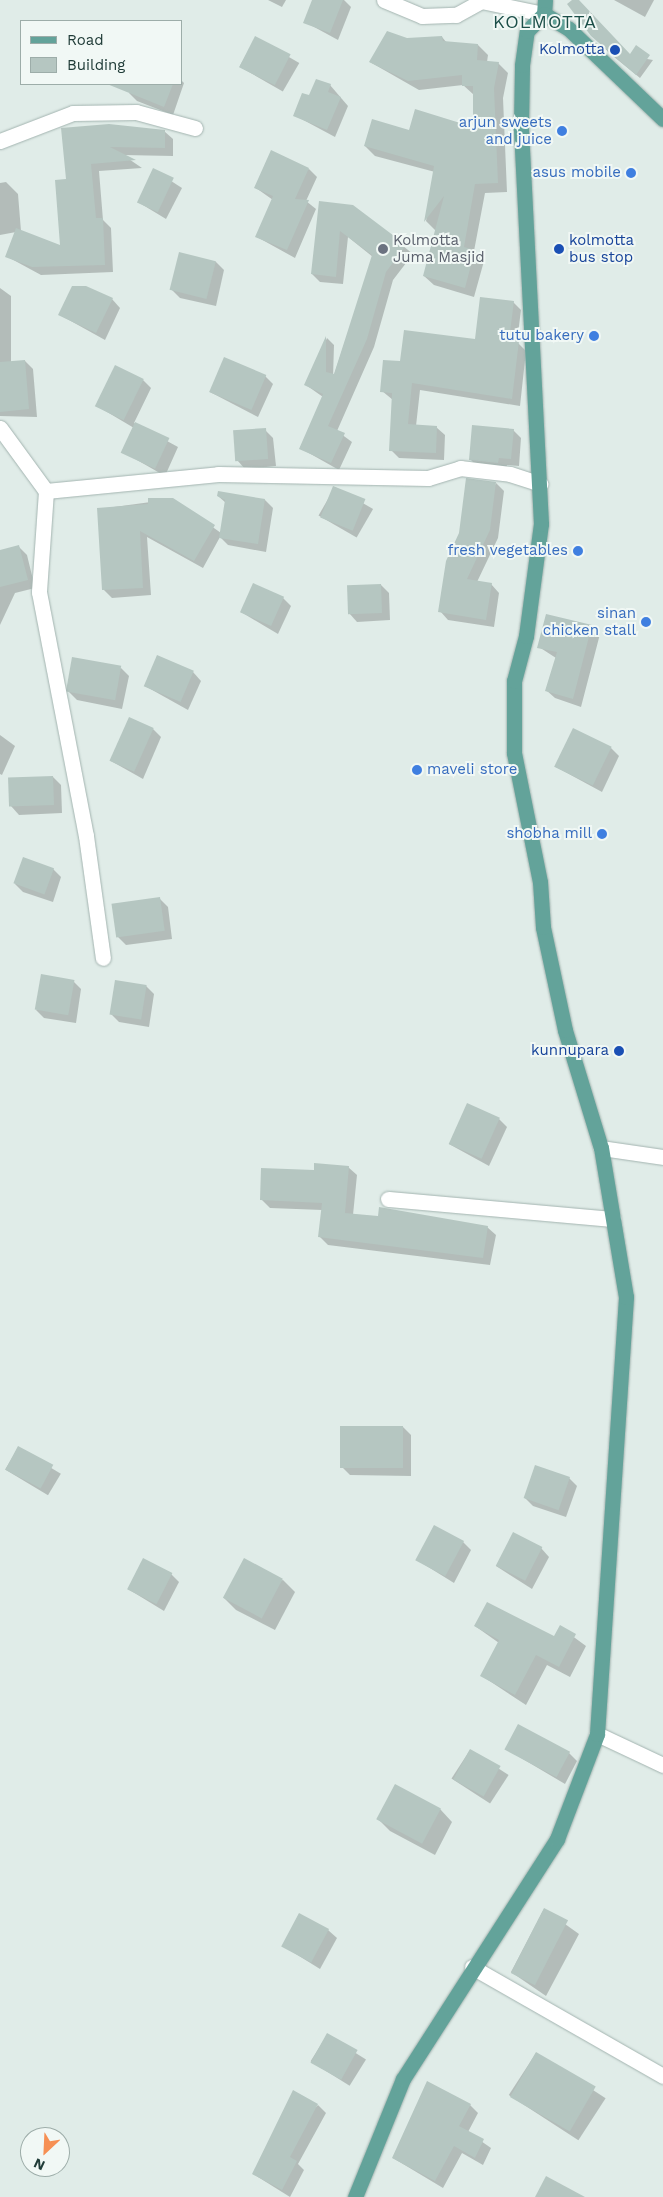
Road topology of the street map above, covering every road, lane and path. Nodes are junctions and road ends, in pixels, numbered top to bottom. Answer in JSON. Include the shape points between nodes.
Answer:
{"nodes":[{"id":1,"x":384,"y":0,"type":"edge"},
{"id":2,"x":545,"y":7,"type":"edge"},
{"id":3,"x":663,"y":119,"type":"edge"},
{"id":4,"x":195,"y":128,"type":"dead end"},
{"id":5,"x":0,"y":141,"type":"edge"},
{"id":6,"x":0,"y":428,"type":"edge"},
{"id":7,"x":540,"y":484,"type":"junction"},
{"id":8,"x":46,"y":491,"type":"junction"},
{"id":9,"x":102,"y":958,"type":"dead end"},
{"id":10,"x":601,"y":1148,"type":"junction"},
{"id":11,"x":663,"y":1157,"type":"edge"},
{"id":12,"x":388,"y":1199,"type":"dead end"},
{"id":13,"x":613,"y":1219,"type":"junction"},
{"id":14,"x":597,"y":1734,"type":"junction"},
{"id":15,"x":663,"y":1765,"type":"edge"},
{"id":16,"x":472,"y":1967,"type":"junction"},
{"id":17,"x":663,"y":2076,"type":"edge"},
{"id":18,"x":355,"y":2197,"type":"edge"}],
"edges":[{"from":1,"to":2,"type":"street","via":[[422,16],[456,14],[481,2]]},
{"from":2,"to":3,"type":"main road"},
{"from":2,"to":7,"type":"main road","via":[[527,31],[521,125]]},
{"from":4,"to":5,"type":"street","via":[[136,112],[73,113]]},
{"from":6,"to":8,"type":"street"},
{"from":7,"to":8,"type":"street","via":[[510,474],[460,468],[428,478],[218,474]]},
{"from":7,"to":10,"type":"main road","via":[[540,534],[526,636],[514,682],[514,753],[565,1030]]},
{"from":8,"to":9,"type":"street","via":[[39,592],[86,836]]},
{"from":10,"to":11,"type":"street"},
{"from":10,"to":13,"type":"main road"},
{"from":12,"to":13,"type":"street"},
{"from":13,"to":14,"type":"main road","via":[[626,1297]]},
{"from":14,"to":15,"type":"street"},
{"from":14,"to":16,"type":"main road","via":[[557,1838]]},
{"from":16,"to":17,"type":"street"},
{"from":16,"to":18,"type":"main road","via":[[403,2079]]}]}
